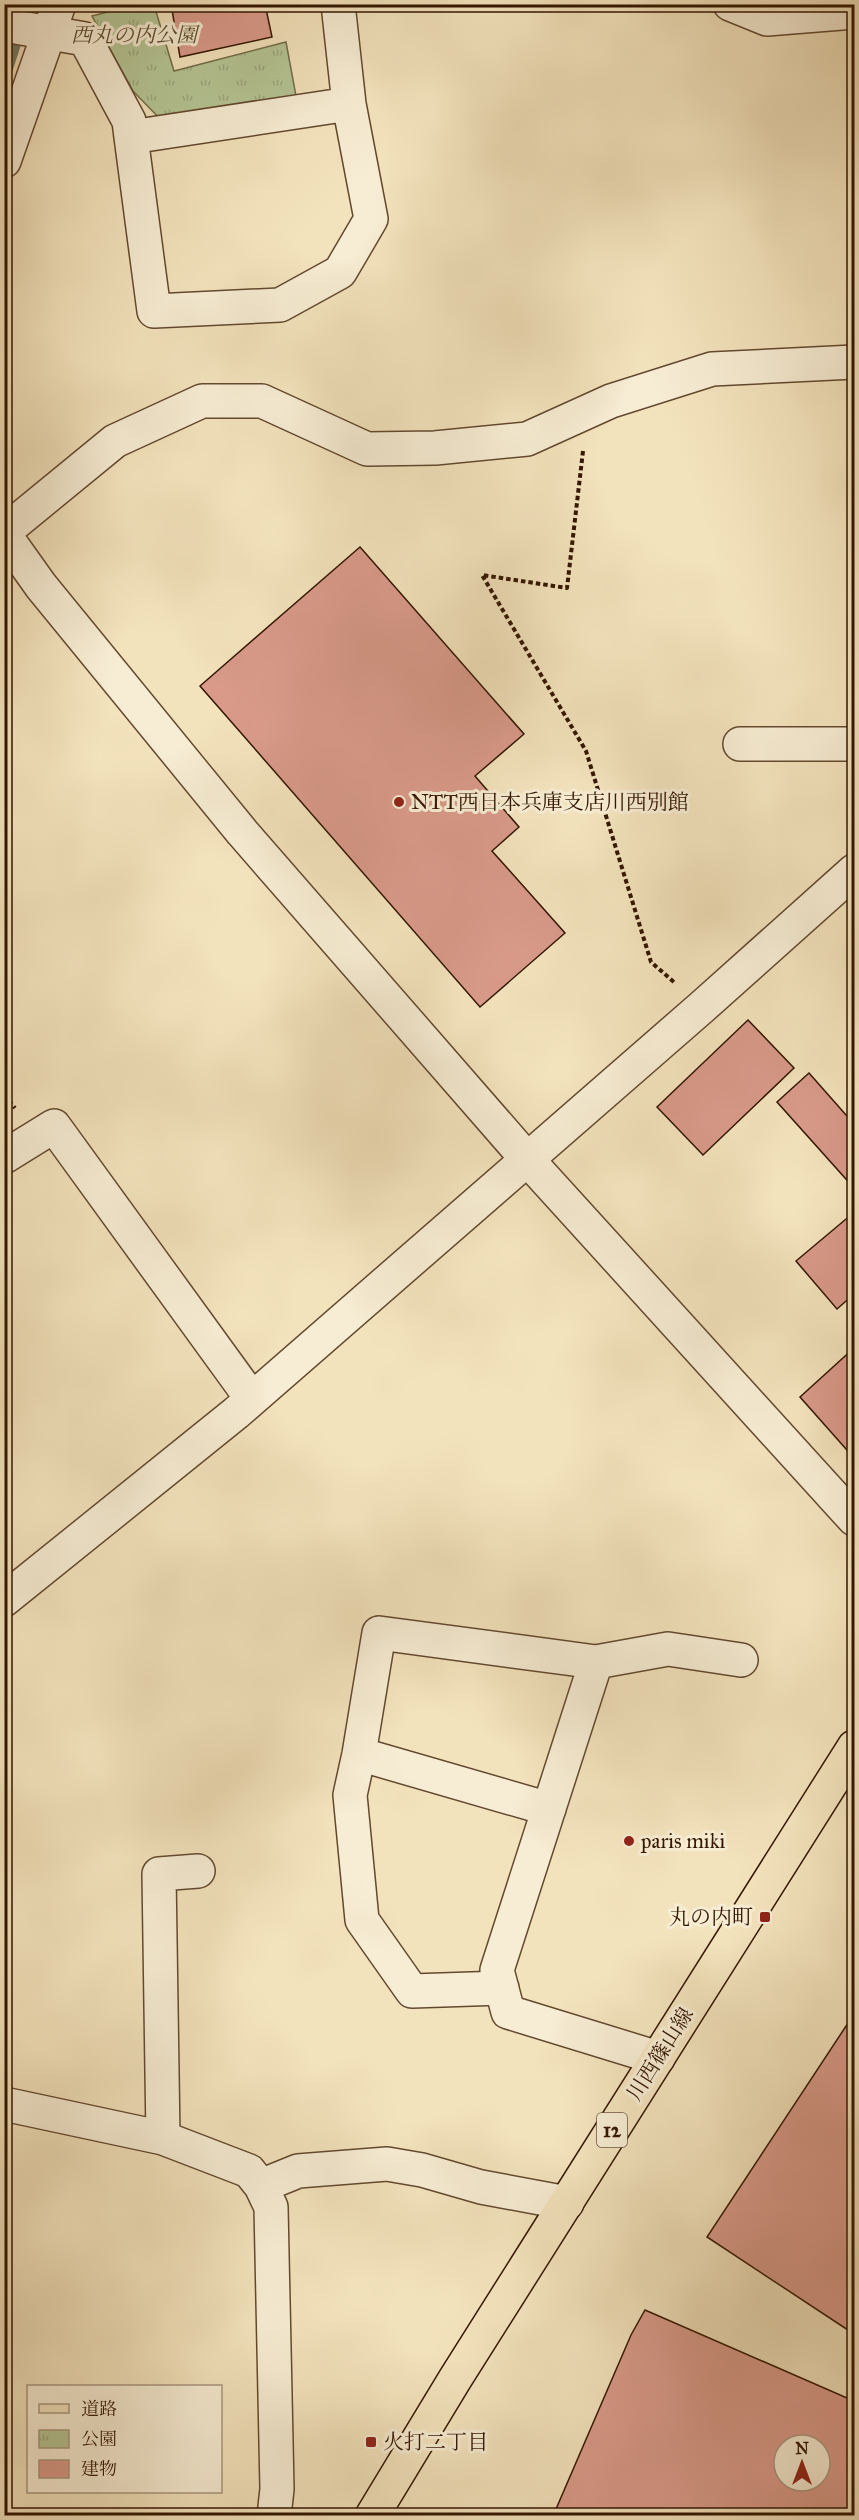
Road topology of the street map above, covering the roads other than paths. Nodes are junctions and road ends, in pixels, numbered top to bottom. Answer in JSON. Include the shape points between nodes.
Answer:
{"nodes":[{"id":1,"x":338,"y":4,"type":"edge"},
{"id":2,"x":730,"y":4,"type":"edge"},
{"id":3,"x":855,"y":12,"type":"edge"},
{"id":4,"x":54,"y":18,"type":"edge"},
{"id":5,"x":4,"y":25,"type":"edge"},
{"id":6,"x":349,"y":104,"type":"junction"},
{"id":7,"x":131,"y":137,"type":"junction"},
{"id":8,"x":4,"y":161,"type":"edge"},
{"id":9,"x":855,"y":362,"type":"edge"},
{"id":10,"x":4,"y":533,"type":"edge"},
{"id":11,"x":740,"y":744,"type":"dead end"},
{"id":12,"x":855,"y":744,"type":"edge"},
{"id":13,"x":855,"y":871,"type":"edge"},
{"id":14,"x":4,"y":1157,"type":"edge"},
{"id":15,"x":527,"y":1159,"type":"junction"},
{"id":16,"x":252,"y":1399,"type":"junction"},
{"id":17,"x":855,"y":1519,"type":"edge"},
{"id":18,"x":4,"y":1600,"type":"edge"},
{"id":19,"x":741,"y":1660,"type":"dead end"},
{"id":20,"x":596,"y":1662,"type":"junction"},
{"id":21,"x":855,"y":1747,"type":"edge"},
{"id":22,"x":359,"y":1754,"type":"junction"},
{"id":23,"x":549,"y":1809,"type":"junction"},
{"id":24,"x":198,"y":1871,"type":"dead end"},
{"id":25,"x":502,"y":1988,"type":"junction"},
{"id":26,"x":658,"y":2058,"type":"junction"},
{"id":27,"x":4,"y":2104,"type":"edge"},
{"id":28,"x":163,"y":2138,"type":"junction"},
{"id":29,"x":261,"y":2186,"type":"junction"},
{"id":30,"x":567,"y":2203,"type":"junction"},
{"id":31,"x":274,"y":2516,"type":"edge"},
{"id":32,"x":372,"y":2516,"type":"edge"}],
"edges":[{"from":1,"to":6,"type":"street"},
{"from":2,"to":3,"type":"street","via":[[767,19]]},
{"from":4,"to":5,"type":"street"},
{"from":4,"to":7,"type":"street","via":[[86,39],[129,121]]},
{"from":4,"to":8,"type":"street"},
{"from":6,"to":7,"type":"street"},
{"from":6,"to":7,"type":"street","via":[[371,219],[340,272],[280,305],[153,311]]},
{"from":9,"to":10,"type":"street","via":[[712,369],[611,401],[527,438],[435,448],[367,449],[262,401],[202,401],[115,441]]},
{"from":10,"to":15,"type":"street","via":[[41,586],[242,832]]},
{"from":11,"to":12,"type":"street"},
{"from":13,"to":15,"type":"street"},
{"from":14,"to":16,"type":"street","via":[[54,1126]]},
{"from":15,"to":16,"type":"street"},
{"from":15,"to":17,"type":"street"},
{"from":16,"to":18,"type":"street"},
{"from":19,"to":20,"type":"street","via":[[668,1650]]},
{"from":20,"to":22,"type":"street","via":[[379,1633]]},
{"from":20,"to":23,"type":"street"},
{"from":21,"to":26,"type":"main road","name":"川西篠山線","number":"12"},
{"from":22,"to":23,"type":"street"},
{"from":22,"to":25,"type":"street","via":[[350,1795],[362,1920],[412,1991]]},
{"from":23,"to":25,"type":"street","via":[[497,1970]]},
{"from":24,"to":28,"type":"street","via":[[159,1874]]},
{"from":25,"to":26,"type":"street","via":[[508,2012]]},
{"from":26,"to":30,"type":"main road","name":"川西篠山線","number":"12"},
{"from":27,"to":28,"type":"street"},
{"from":28,"to":29,"type":"street","via":[[249,2172]]},
{"from":29,"to":30,"type":"street","via":[[298,2171],[387,2164]]},
{"from":29,"to":31,"type":"street","via":[[271,2207],[277,2488]]},
{"from":30,"to":32,"type":"main road","name":"川西篠山線","number":"12"}]}
